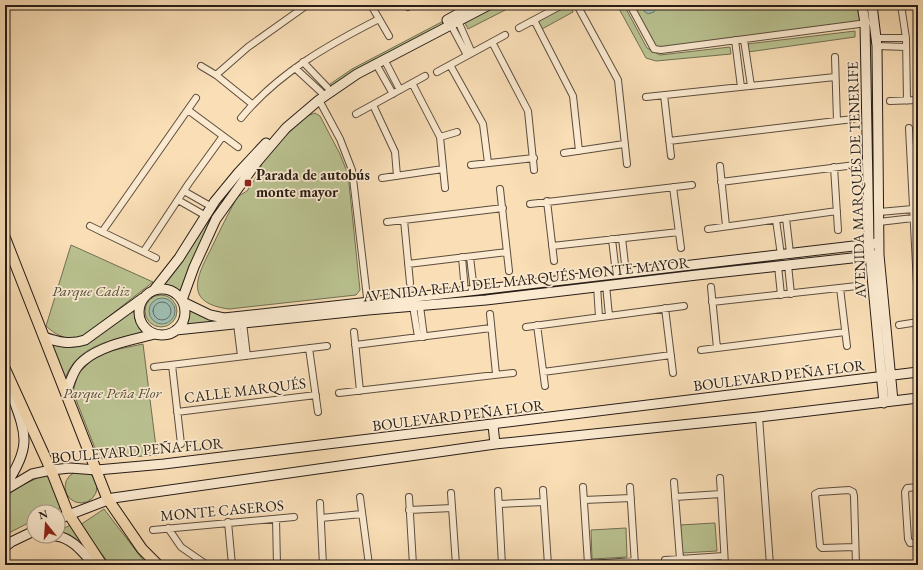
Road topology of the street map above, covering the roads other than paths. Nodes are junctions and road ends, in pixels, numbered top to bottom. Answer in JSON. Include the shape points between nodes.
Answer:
{"nodes":[{"id":1,"x":307,"y":5,"type":"edge"},
{"id":2,"x":371,"y":5,"type":"edge"},
{"id":3,"x":474,"y":5,"type":"edge"},
{"id":4,"x":489,"y":5,"type":"edge"},
{"id":5,"x":562,"y":5,"type":"edge"},
{"id":6,"x":577,"y":5,"type":"edge"},
{"id":7,"x":630,"y":5,"type":"edge"},
{"id":8,"x":862,"y":5,"type":"edge"},
{"id":9,"x":872,"y":5,"type":"edge"},
{"id":10,"x":901,"y":5,"type":"edge"},
{"id":11,"x":379,"y":19,"type":"junction"},
{"id":12,"x":534,"y":20,"type":"junction"},
{"id":13,"x":454,"y":23,"type":"junction"},
{"id":14,"x":865,"y":23,"type":"junction"},
{"id":15,"x":875,"y":23,"type":"junction"},
{"id":16,"x":519,"y":28,"type":"dead end"},
{"id":17,"x":506,"y":35,"type":"dead end"},
{"id":18,"x":389,"y":36,"type":"dead end"},
{"id":19,"x":906,"y":38,"type":"junction"},
{"id":20,"x":735,"y":40,"type":"junction"},
{"id":21,"x":744,"y":40,"type":"junction"},
{"id":22,"x":492,"y":42,"type":"junction"},
{"id":23,"x":877,"y":42,"type":"junction"},
{"id":24,"x":906,"y":47,"type":"junction"},
{"id":25,"x":470,"y":54,"type":"junction"},
{"id":26,"x":835,"y":57,"type":"dead end"},
{"id":27,"x":380,"y":61,"type":"junction"},
{"id":28,"x":303,"y":62,"type":"junction"},
{"id":29,"x":450,"y":65,"type":"junction"},
{"id":30,"x":201,"y":66,"type":"dead end"},
{"id":31,"x":295,"y":68,"type":"junction"},
{"id":32,"x":437,"y":72,"type":"dead end"},
{"id":33,"x":216,"y":75,"type":"junction"},
{"id":34,"x":425,"y":76,"type":"dead end"},
{"id":35,"x":835,"y":77,"type":"junction"},
{"id":36,"x":412,"y":83,"type":"junction"},
{"id":37,"x":751,"y":86,"type":"junction"},
{"id":38,"x":741,"y":87,"type":"junction"},
{"id":39,"x":400,"y":90,"type":"junction"},
{"id":40,"x":322,"y":93,"type":"junction"},
{"id":41,"x":393,"y":94,"type":"junction"},
{"id":42,"x":664,"y":95,"type":"junction"},
{"id":43,"x":646,"y":97,"type":"dead end"},
{"id":44,"x":196,"y":98,"type":"dead end"},
{"id":45,"x":918,"y":100,"type":"edge"},
{"id":46,"x":890,"y":101,"type":"dead end"},
{"id":47,"x":907,"y":101,"type":"junction"},
{"id":48,"x":252,"y":104,"type":"junction"},
{"id":49,"x":373,"y":105,"type":"junction"},
{"id":50,"x":188,"y":110,"type":"junction"},
{"id":51,"x":356,"y":114,"type":"dead end"},
{"id":52,"x":241,"y":118,"type":"dead end"},
{"id":53,"x":853,"y":119,"type":"dead end"},
{"id":54,"x":836,"y":121,"type":"junction"},
{"id":55,"x":909,"y":128,"type":"dead end"},
{"id":56,"x":457,"y":132,"type":"dead end"},
{"id":57,"x":223,"y":136,"type":"junction"},
{"id":58,"x":440,"y":137,"type":"junction"},
{"id":59,"x":669,"y":141,"type":"junction"},
{"id":60,"x":624,"y":144,"type":"junction"},
{"id":61,"x":238,"y":147,"type":"dead end"},
{"id":62,"x":910,"y":148,"type":"junction"},
{"id":63,"x":918,"y":148,"type":"edge"},
{"id":64,"x":579,"y":151,"type":"junction"},
{"id":65,"x":564,"y":153,"type":"dead end"},
{"id":66,"x":671,"y":156,"type":"dead end"},
{"id":67,"x":534,"y":158,"type":"junction"},
{"id":68,"x":488,"y":163,"type":"junction"},
{"id":69,"x":627,"y":164,"type":"dead end"},
{"id":70,"x":855,"y":164,"type":"dead end"},
{"id":71,"x":471,"y":165,"type":"dead end"},
{"id":72,"x":720,"y":166,"type":"dead end"},
{"id":73,"x":834,"y":167,"type":"junction"},
{"id":74,"x":443,"y":169,"type":"junction"},
{"id":75,"x":534,"y":170,"type":"dead end"},
{"id":76,"x":397,"y":176,"type":"junction"},
{"id":77,"x":382,"y":178,"type":"dead end"},
{"id":78,"x":721,"y":182,"type":"junction"},
{"id":79,"x":692,"y":185,"type":"dead end"},
{"id":80,"x":673,"y":187,"type":"junction"},
{"id":81,"x":445,"y":188,"type":"dead end"},
{"id":82,"x":500,"y":189,"type":"dead end"},
{"id":83,"x":184,"y":191,"type":"junction"},
{"id":84,"x":178,"y":200,"type":"junction"},
{"id":85,"x":547,"y":201,"type":"junction"},
{"id":86,"x":530,"y":204,"type":"dead end"},
{"id":87,"x":212,"y":207,"type":"junction"},
{"id":88,"x":503,"y":208,"type":"junction"},
{"id":89,"x":913,"y":209,"type":"junction"},
{"id":90,"x":837,"y":211,"type":"junction"},
{"id":91,"x":879,"y":212,"type":"junction"},
{"id":92,"x":206,"y":216,"type":"junction"},
{"id":93,"x":786,"y":218,"type":"junction"},
{"id":94,"x":914,"y":218,"type":"junction"},
{"id":95,"x":404,"y":220,"type":"junction"},
{"id":96,"x":776,"y":220,"type":"junction"},
{"id":97,"x":387,"y":222,"type":"dead end"},
{"id":98,"x":879,"y":222,"type":"junction"},
{"id":99,"x":90,"y":226,"type":"dead end"},
{"id":100,"x":726,"y":226,"type":"junction"},
{"id":101,"x":708,"y":229,"type":"dead end"},
{"id":102,"x":838,"y":230,"type":"dead end"},
{"id":103,"x":102,"y":232,"type":"junction"},
{"id":104,"x":679,"y":232,"type":"junction"},
{"id":105,"x":5,"y":238,"type":"edge"},
{"id":106,"x":622,"y":238,"type":"junction"},
{"id":107,"x":612,"y":239,"type":"junction"},
{"id":108,"x":879,"y":243,"type":"junction"},
{"id":109,"x":870,"y":244,"type":"junction"},
{"id":110,"x":552,"y":246,"type":"junction"},
{"id":111,"x":681,"y":248,"type":"dead end"},
{"id":112,"x":144,"y":251,"type":"junction"},
{"id":113,"x":507,"y":252,"type":"junction"},
{"id":114,"x":786,"y":254,"type":"junction"},
{"id":115,"x":875,"y":256,"type":"junction"},
{"id":116,"x":462,"y":257,"type":"junction"},
{"id":117,"x":470,"y":257,"type":"junction"},
{"id":118,"x":156,"y":258,"type":"dead end"},
{"id":119,"x":554,"y":261,"type":"dead end"},
{"id":120,"x":408,"y":264,"type":"junction"},
{"id":121,"x":696,"y":264,"type":"junction"},
{"id":122,"x":788,"y":265,"type":"junction"},
{"id":123,"x":778,"y":266,"type":"junction"},
{"id":124,"x":509,"y":271,"type":"dead end"},
{"id":125,"x":626,"y":273,"type":"junction"},
{"id":126,"x":616,"y":274,"type":"junction"},
{"id":127,"x":697,"y":275,"type":"junction"},
{"id":128,"x":410,"y":282,"type":"dead end"},
{"id":129,"x":602,"y":286,"type":"junction"},
{"id":130,"x":857,"y":286,"type":"dead end"},
{"id":131,"x":711,"y":287,"type":"dead end"},
{"id":132,"x":840,"y":288,"type":"junction"},
{"id":133,"x":154,"y":290,"type":"junction"},
{"id":134,"x":470,"y":291,"type":"junction"},
{"id":135,"x":791,"y":294,"type":"junction"},
{"id":136,"x":781,"y":295,"type":"junction"},
{"id":137,"x":143,"y":298,"type":"junction"},
{"id":138,"x":183,"y":301,"type":"junction"},
{"id":139,"x":712,"y":302,"type":"junction"},
{"id":140,"x":918,"y":304,"type":"edge"},
{"id":141,"x":368,"y":306,"type":"junction"},
{"id":142,"x":417,"y":306,"type":"junction"},
{"id":143,"x":684,"y":306,"type":"dead end"},
{"id":144,"x":664,"y":308,"type":"junction"},
{"id":145,"x":490,"y":314,"type":"dead end"},
{"id":146,"x":609,"y":316,"type":"junction"},
{"id":147,"x":599,"y":317,"type":"junction"},
{"id":148,"x":918,"y":322,"type":"edge"},
{"id":149,"x":240,"y":323,"type":"junction"},
{"id":150,"x":537,"y":325,"type":"junction"},
{"id":151,"x":899,"y":325,"type":"dead end"},
{"id":152,"x":526,"y":327,"type":"dead end"},
{"id":153,"x":491,"y":328,"type":"junction"},
{"id":154,"x":176,"y":330,"type":"junction"},
{"id":155,"x":354,"y":332,"type":"dead end"},
{"id":156,"x":846,"y":332,"type":"junction"},
{"id":157,"x":155,"y":334,"type":"junction"},
{"id":158,"x":44,"y":337,"type":"junction"},
{"id":159,"x":421,"y":337,"type":"junction"},
{"id":160,"x":355,"y":345,"type":"junction"},
{"id":161,"x":327,"y":346,"type":"dead end"},
{"id":162,"x":847,"y":346,"type":"dead end"},
{"id":163,"x":309,"y":348,"type":"junction"},
{"id":164,"x":717,"y":348,"type":"junction"},
{"id":165,"x":701,"y":350,"type":"dead end"},
{"id":166,"x":671,"y":355,"type":"junction"},
{"id":167,"x":244,"y":356,"type":"junction"},
{"id":168,"x":172,"y":365,"type":"junction"},
{"id":169,"x":154,"y":367,"type":"dead end"},
{"id":170,"x":6,"y":371,"type":"edge"},
{"id":171,"x":543,"y":372,"type":"junction"},
{"id":172,"x":918,"y":372,"type":"edge"},
{"id":173,"x":512,"y":373,"type":"dead end"},
{"id":174,"x":496,"y":374,"type":"junction"},
{"id":175,"x":673,"y":374,"type":"dead end"},
{"id":176,"x":886,"y":376,"type":"junction"},
{"id":177,"x":545,"y":386,"type":"dead end"},
{"id":178,"x":360,"y":391,"type":"junction"},
{"id":179,"x":66,"y":393,"type":"junction"},
{"id":180,"x":339,"y":393,"type":"dead end"},
{"id":181,"x":316,"y":395,"type":"junction"},
{"id":182,"x":918,"y":398,"type":"edge"},
{"id":183,"x":888,"y":402,"type":"junction"},
{"id":184,"x":177,"y":412,"type":"junction"},
{"id":185,"x":318,"y":412,"type":"dead end"},
{"id":186,"x":759,"y":417,"type":"junction"},
{"id":187,"x":493,"y":424,"type":"junction"},
{"id":188,"x":181,"y":444,"type":"dead end"},
{"id":189,"x":495,"y":444,"type":"junction"},
{"id":190,"x":51,"y":470,"type":"junction"},
{"id":191,"x":96,"y":470,"type":"junction"},
{"id":192,"x":720,"y":478,"type":"dead end"},
{"id":193,"x":674,"y":482,"type":"dead end"},
{"id":194,"x":5,"y":486,"type":"edge"},
{"id":195,"x":583,"y":487,"type":"dead end"},
{"id":196,"x":630,"y":487,"type":"dead end"},
{"id":197,"x":918,"y":487,"type":"edge"},
{"id":198,"x":5,"y":490,"type":"edge"},
{"id":199,"x":543,"y":490,"type":"dead end"},
{"id":200,"x":498,"y":491,"type":"dead end"},
{"id":201,"x":451,"y":493,"type":"dead end"},
{"id":202,"x":721,"y":494,"type":"junction"},
{"id":203,"x":360,"y":497,"type":"dead end"},
{"id":204,"x":409,"y":497,"type":"dead end"},
{"id":205,"x":676,"y":497,"type":"junction"},
{"id":206,"x":107,"y":498,"type":"junction"},
{"id":207,"x":631,"y":498,"type":"junction"},
{"id":208,"x":584,"y":500,"type":"junction"},
{"id":209,"x":544,"y":502,"type":"junction"},
{"id":210,"x":320,"y":503,"type":"dead end"},
{"id":211,"x":499,"y":504,"type":"junction"},
{"id":212,"x":452,"y":508,"type":"junction"},
{"id":213,"x":410,"y":510,"type":"junction"},
{"id":214,"x":68,"y":514,"type":"junction"},
{"id":215,"x":362,"y":514,"type":"junction"},
{"id":216,"x":294,"y":517,"type":"dead end"},
{"id":217,"x":321,"y":518,"type":"junction"},
{"id":218,"x":276,"y":519,"type":"junction"},
{"id":219,"x":228,"y":522,"type":"junction"},
{"id":220,"x":168,"y":528,"type":"junction"},
{"id":221,"x":153,"y":530,"type":"dead end"},
{"id":222,"x":26,"y":535,"type":"edge"},
{"id":223,"x":26,"y":539,"type":"edge"},
{"id":224,"x":66,"y":539,"type":"edge"},
{"id":225,"x":918,"y":543,"type":"edge"},
{"id":226,"x":8,"y":545,"type":"edge"},
{"id":227,"x":855,"y":547,"type":"junction"},
{"id":228,"x":724,"y":556,"type":"junction"},
{"id":229,"x":680,"y":559,"type":"junction"},
{"id":230,"x":665,"y":560,"type":"dead end"},
{"id":231,"x":635,"y":563,"type":"edge"},
{"id":232,"x":588,"y":564,"type":"junction"},
{"id":233,"x":94,"y":565,"type":"edge"},
{"id":234,"x":102,"y":565,"type":"edge"},
{"id":235,"x":158,"y":565,"type":"edge"},
{"id":236,"x":207,"y":565,"type":"edge"},
{"id":237,"x":232,"y":565,"type":"edge"},
{"id":238,"x":277,"y":565,"type":"edge"},
{"id":239,"x":323,"y":565,"type":"edge"},
{"id":240,"x":370,"y":565,"type":"edge"},
{"id":241,"x":413,"y":565,"type":"edge"},
{"id":242,"x":456,"y":565,"type":"edge"},
{"id":243,"x":502,"y":565,"type":"edge"},
{"id":244,"x":548,"y":565,"type":"edge"},
{"id":245,"x":573,"y":565,"type":"edge"},
{"id":246,"x":725,"y":565,"type":"edge"},
{"id":247,"x":770,"y":565,"type":"edge"},
{"id":248,"x":856,"y":565,"type":"edge"}],
"edges":[{"from":1,"to":33,"type":"street","via":[[248,47]]},
{"from":2,"to":11,"type":"street"},
{"from":3,"to":40,"type":"street","via":[[354,70]]},
{"from":4,"to":13,"type":"street"},
{"from":5,"to":12,"type":"street"},
{"from":6,"to":60,"type":"street","via":[[618,80]]},
{"from":7,"to":20,"type":"street","via":[[654,49]]},
{"from":8,"to":14,"type":"street","name":"AVENIDA MARQUÉS DE TENERIFE"},
{"from":9,"to":15,"type":"street","name":"AVENIDA MARQUÉS DE TENERIFE"},
{"from":10,"to":19,"type":"street"},
{"from":11,"to":18,"type":"street"},
{"from":11,"to":28,"type":"street"},
{"from":12,"to":16,"type":"street"},
{"from":12,"to":64,"type":"street","via":[[573,96]]},
{"from":13,"to":25,"type":"street"},
{"from":13,"to":27,"type":"street"},
{"from":14,"to":15,"type":"street"},
{"from":14,"to":21,"type":"street"},
{"from":14,"to":109,"type":"street","name":"AVENIDA MARQUÉS DE TENERIFE"},
{"from":15,"to":23,"type":"street","name":"AVENIDA MARQUÉS DE TENERIFE"},
{"from":17,"to":22,"type":"street"},
{"from":19,"to":23,"type":"street"},
{"from":19,"to":24,"type":"street"},
{"from":20,"to":21,"type":"street"},
{"from":20,"to":38,"type":"street"},
{"from":21,"to":37,"type":"street"},
{"from":22,"to":25,"type":"street"},
{"from":22,"to":67,"type":"street","via":[[528,111]]},
{"from":23,"to":24,"type":"street"},
{"from":23,"to":91,"type":"street","name":"AVENIDA MARQUÉS DE TENERIFE"},
{"from":24,"to":47,"type":"street"},
{"from":25,"to":29,"type":"street"},
{"from":26,"to":35,"type":"street"},
{"from":27,"to":39,"type":"street"},
{"from":27,"to":40,"type":"street"},
{"from":27,"to":41,"type":"street"},
{"from":28,"to":31,"type":"street"},
{"from":28,"to":40,"type":"street"},
{"from":29,"to":32,"type":"street"},
{"from":29,"to":68,"type":"street","via":[[483,124]]},
{"from":30,"to":33,"type":"street"},
{"from":31,"to":40,"type":"street"},
{"from":31,"to":48,"type":"street"},
{"from":33,"to":48,"type":"street"},
{"from":34,"to":36,"type":"street"},
{"from":35,"to":37,"type":"street"},
{"from":35,"to":54,"type":"street"},
{"from":36,"to":39,"type":"street"},
{"from":36,"to":58,"type":"street"},
{"from":37,"to":38,"type":"street"},
{"from":38,"to":42,"type":"street"},
{"from":39,"to":41,"type":"street"},
{"from":40,"to":87,"type":"street","via":[[284,123],[238,173]]},
{"from":40,"to":138,"type":"street","via":[[286,128],[257,162],[216,220],[194,267]]},
{"from":40,"to":141,"type":"street","via":[[352,170]]},
{"from":41,"to":49,"type":"street"},
{"from":42,"to":43,"type":"street"},
{"from":42,"to":59,"type":"street"},
{"from":44,"to":50,"type":"street"},
{"from":45,"to":47,"type":"street"},
{"from":46,"to":47,"type":"street"},
{"from":48,"to":52,"type":"street"},
{"from":49,"to":51,"type":"street"},
{"from":49,"to":76,"type":"street","via":[[395,152]]},
{"from":50,"to":57,"type":"street"},
{"from":50,"to":103,"type":"street"},
{"from":53,"to":54,"type":"street"},
{"from":54,"to":59,"type":"street"},
{"from":55,"to":62,"type":"street"},
{"from":56,"to":58,"type":"street"},
{"from":57,"to":61,"type":"street"},
{"from":57,"to":83,"type":"street"},
{"from":58,"to":74,"type":"street"},
{"from":59,"to":66,"type":"street"},
{"from":60,"to":64,"type":"street"},
{"from":60,"to":69,"type":"street"},
{"from":62,"to":63,"type":"street"},
{"from":62,"to":89,"type":"street"},
{"from":64,"to":65,"type":"street"},
{"from":67,"to":68,"type":"street"},
{"from":67,"to":75,"type":"street"},
{"from":68,"to":71,"type":"street"},
{"from":70,"to":73,"type":"street"},
{"from":72,"to":78,"type":"street"},
{"from":73,"to":78,"type":"street"},
{"from":73,"to":90,"type":"street"},
{"from":74,"to":76,"type":"street"},
{"from":74,"to":81,"type":"street"},
{"from":76,"to":77,"type":"street"},
{"from":78,"to":100,"type":"street"},
{"from":79,"to":80,"type":"street"},
{"from":80,"to":85,"type":"street"},
{"from":80,"to":104,"type":"street"},
{"from":82,"to":88,"type":"street"},
{"from":83,"to":84,"type":"street"},
{"from":83,"to":87,"type":"street"},
{"from":84,"to":92,"type":"street"},
{"from":84,"to":112,"type":"street"},
{"from":85,"to":86,"type":"street"},
{"from":85,"to":110,"type":"street"},
{"from":87,"to":92,"type":"street"},
{"from":88,"to":95,"type":"street"},
{"from":88,"to":113,"type":"street"},
{"from":89,"to":91,"type":"street"},
{"from":89,"to":94,"type":"street"},
{"from":90,"to":93,"type":"street"},
{"from":90,"to":102,"type":"street"},
{"from":91,"to":98,"type":"street","name":"AVENIDA MARQUÉS DE TENERIFE"},
{"from":92,"to":133,"type":"street","via":[[179,258]]},
{"from":93,"to":96,"type":"street"},
{"from":93,"to":114,"type":"street"},
{"from":94,"to":98,"type":"street"},
{"from":94,"to":140,"type":"street"},
{"from":95,"to":97,"type":"street"},
{"from":95,"to":120,"type":"street"},
{"from":96,"to":100,"type":"street"},
{"from":96,"to":114,"type":"street"},
{"from":98,"to":108,"type":"street","name":"AVENIDA MARQUÉS DE TENERIFE"},
{"from":99,"to":103,"type":"street"},
{"from":100,"to":101,"type":"street"},
{"from":103,"to":112,"type":"street"},
{"from":104,"to":106,"type":"street"},
{"from":104,"to":111,"type":"street"},
{"from":105,"to":158,"type":"main road"},
{"from":106,"to":107,"type":"street"},
{"from":106,"to":125,"type":"street"},
{"from":107,"to":110,"type":"street"},
{"from":107,"to":126,"type":"street"},
{"from":108,"to":109,"type":"street","name":"AVENIDA REAL DEL MARQUÉS MONTE MAYOR"},
{"from":108,"to":115,"type":"street","name":"AVENIDA MARQUÉS DE TENERIFE"},
{"from":109,"to":114,"type":"street","name":"AVENIDA REAL DEL MARQUÉS MONTE MAYOR"},
{"from":109,"to":115,"type":"street","name":"AVENIDA MARQUÉS DE TENERIFE"},
{"from":110,"to":119,"type":"street"},
{"from":112,"to":118,"type":"street"},
{"from":113,"to":117,"type":"street"},
{"from":113,"to":124,"type":"street"},
{"from":114,"to":121,"type":"street","name":"AVENIDA REAL DEL MARQUÉS MONTE MAYOR"},
{"from":115,"to":122,"type":"street","name":"AVENIDA REAL DEL MARQUÉS MONTE MAYOR"},
{"from":115,"to":176,"type":"street","name":"AVENIDA MARQUÉS DE TENERIFE"},
{"from":116,"to":117,"type":"street"},
{"from":116,"to":120,"type":"street"},
{"from":116,"to":134,"type":"street"},
{"from":117,"to":134,"type":"street"},
{"from":120,"to":128,"type":"street"},
{"from":121,"to":125,"type":"street","name":"AVENIDA REAL DEL MARQUÉS MONTE MAYOR"},
{"from":121,"to":127,"type":"street"},
{"from":122,"to":123,"type":"street","name":"AVENIDA REAL DEL MARQUÉS MONTE MAYOR"},
{"from":122,"to":135,"type":"street"},
{"from":123,"to":127,"type":"street","name":"AVENIDA REAL DEL MARQUÉS MONTE MAYOR"},
{"from":123,"to":136,"type":"street"},
{"from":125,"to":126,"type":"street","name":"AVENIDA REAL DEL MARQUÉS MONTE MAYOR"},
{"from":126,"to":134,"type":"street","name":"AVENIDA REAL DEL MARQUÉS MONTE MAYOR"},
{"from":127,"to":129,"type":"street","name":"AVENIDA REAL DEL MARQUÉS MONTE MAYOR"},
{"from":129,"to":142,"type":"street","name":"AVENIDA REAL DEL MARQUÉS MONTE MAYOR"},
{"from":129,"to":146,"type":"street"},
{"from":129,"to":147,"type":"street"},
{"from":130,"to":132,"type":"street"},
{"from":131,"to":139,"type":"street"},
{"from":132,"to":135,"type":"street"},
{"from":132,"to":156,"type":"street"},
{"from":133,"to":137,"type":"street"},
{"from":133,"to":138,"type":"street","via":[[160,288],[173,291]]},
{"from":134,"to":141,"type":"street","name":"AVENIDA REAL DEL MARQUÉS MONTE MAYOR"},
{"from":135,"to":136,"type":"street"},
{"from":136,"to":139,"type":"street"},
{"from":137,"to":157,"type":"street","via":[[138,312],[140,319],[149,331]]},
{"from":137,"to":158,"type":"street","via":[[85,340],[75,344]]},
{"from":138,"to":141,"type":"street","name":"AVENIDA REAL DEL MARQUÉS MONTE MAYOR","via":[[224,318]]},
{"from":138,"to":154,"type":"street","via":[[184,320]]},
{"from":139,"to":164,"type":"street"},
{"from":141,"to":142,"type":"street","name":"AVENIDA REAL DEL MARQUÉS MONTE MAYOR"},
{"from":141,"to":149,"type":"street","name":"AVENIDA REAL DEL MARQUÉS MONTE MAYOR"},
{"from":142,"to":159,"type":"street"},
{"from":143,"to":144,"type":"street"},
{"from":144,"to":146,"type":"street"},
{"from":144,"to":166,"type":"street"},
{"from":145,"to":153,"type":"street"},
{"from":146,"to":147,"type":"street"},
{"from":147,"to":150,"type":"street"},
{"from":148,"to":151,"type":"street"},
{"from":149,"to":154,"type":"street","name":"AVENIDA REAL DEL MARQUÉS MONTE MAYOR"},
{"from":149,"to":167,"type":"street"},
{"from":150,"to":152,"type":"street"},
{"from":150,"to":171,"type":"street"},
{"from":153,"to":159,"type":"street"},
{"from":153,"to":174,"type":"street"},
{"from":154,"to":157,"type":"street","via":[[170,334]]},
{"from":155,"to":160,"type":"street"},
{"from":156,"to":162,"type":"street"},
{"from":156,"to":164,"type":"street"},
{"from":157,"to":179,"type":"street","via":[[101,350],[82,361]]},
{"from":158,"to":179,"type":"main road"},
{"from":159,"to":160,"type":"street"},
{"from":160,"to":178,"type":"street"},
{"from":161,"to":163,"type":"street"},
{"from":163,"to":167,"type":"street"},
{"from":163,"to":181,"type":"street"},
{"from":164,"to":165,"type":"street"},
{"from":166,"to":171,"type":"street"},
{"from":166,"to":175,"type":"street"},
{"from":167,"to":168,"type":"street"},
{"from":168,"to":169,"type":"street"},
{"from":168,"to":184,"type":"street"},
{"from":170,"to":190,"type":"main road"},
{"from":170,"to":194,"type":"street","via":[[24,435],[24,448],[20,462]]},
{"from":171,"to":177,"type":"street"},
{"from":172,"to":176,"type":"street","name":"BOULEVARD PEÑA FLOR"},
{"from":173,"to":174,"type":"street"},
{"from":174,"to":178,"type":"street"},
{"from":176,"to":183,"type":"street","name":"AVENIDA MARQUÉS DE TENERIFE"},
{"from":176,"to":187,"type":"street","name":"BOULEVARD PEÑA FLOR"},
{"from":178,"to":180,"type":"street"},
{"from":179,"to":191,"type":"main road"},
{"from":181,"to":184,"type":"street","name":"CALLE MARQUÉS"},
{"from":181,"to":185,"type":"street"},
{"from":182,"to":183,"type":"street"},
{"from":183,"to":186,"type":"street"},
{"from":184,"to":188,"type":"street"},
{"from":186,"to":189,"type":"street"},
{"from":186,"to":247,"type":"street"},
{"from":187,"to":189,"type":"street"},
{"from":187,"to":191,"type":"street","name":"BOULEVARD PEÑA FLOR"},
{"from":189,"to":206,"type":"street"},
{"from":190,"to":191,"type":"street","name":"BOULEVARD PEÑA FLOR"},
{"from":190,"to":198,"type":"street","name":"BOULEVARD PEÑA FLOR","via":[[32,474]]},
{"from":190,"to":214,"type":"main road"},
{"from":191,"to":206,"type":"main road"},
{"from":192,"to":202,"type":"street"},
{"from":193,"to":205,"type":"street"},
{"from":195,"to":208,"type":"street"},
{"from":196,"to":207,"type":"street"},
{"from":197,"to":225,"type":"street","via":[[907,488],[905,492],[908,539],[910,543]]},
{"from":199,"to":209,"type":"street"},
{"from":200,"to":211,"type":"street"},
{"from":201,"to":212,"type":"street"},
{"from":202,"to":205,"type":"street"},
{"from":202,"to":228,"type":"street"},
{"from":203,"to":215,"type":"street"},
{"from":204,"to":213,"type":"street"},
{"from":205,"to":229,"type":"street"},
{"from":206,"to":214,"type":"street"},
{"from":206,"to":235,"type":"main road","via":[[142,549]]},
{"from":207,"to":208,"type":"street"},
{"from":207,"to":231,"type":"street"},
{"from":208,"to":232,"type":"street"},
{"from":209,"to":211,"type":"street"},
{"from":209,"to":244,"type":"street"},
{"from":210,"to":217,"type":"street"},
{"from":211,"to":243,"type":"street"},
{"from":212,"to":213,"type":"street"},
{"from":212,"to":242,"type":"street"},
{"from":213,"to":241,"type":"street"},
{"from":214,"to":234,"type":"main road"},
{"from":215,"to":217,"type":"street"},
{"from":215,"to":240,"type":"street"},
{"from":216,"to":218,"type":"street","name":"MONTE CASEROS"},
{"from":217,"to":239,"type":"street"},
{"from":218,"to":219,"type":"street","name":"MONTE CASEROS"},
{"from":218,"to":238,"type":"street"},
{"from":219,"to":220,"type":"street","name":"MONTE CASEROS"},
{"from":219,"to":237,"type":"street"},
{"from":220,"to":221,"type":"street","name":"MONTE CASEROS"},
{"from":220,"to":236,"type":"street","via":[[181,547]]},
{"from":222,"to":226,"type":"street"},
{"from":223,"to":226,"type":"street"},
{"from":224,"to":233,"type":"street"},
{"from":227,"to":227,"type":"street","via":[[853,492],[826,491],[815,494],[820,546]]},
{"from":227,"to":248,"type":"street"},
{"from":228,"to":229,"type":"street"},
{"from":228,"to":246,"type":"street"},
{"from":229,"to":230,"type":"street"},
{"from":231,"to":232,"type":"street"},
{"from":232,"to":245,"type":"street"}]}
